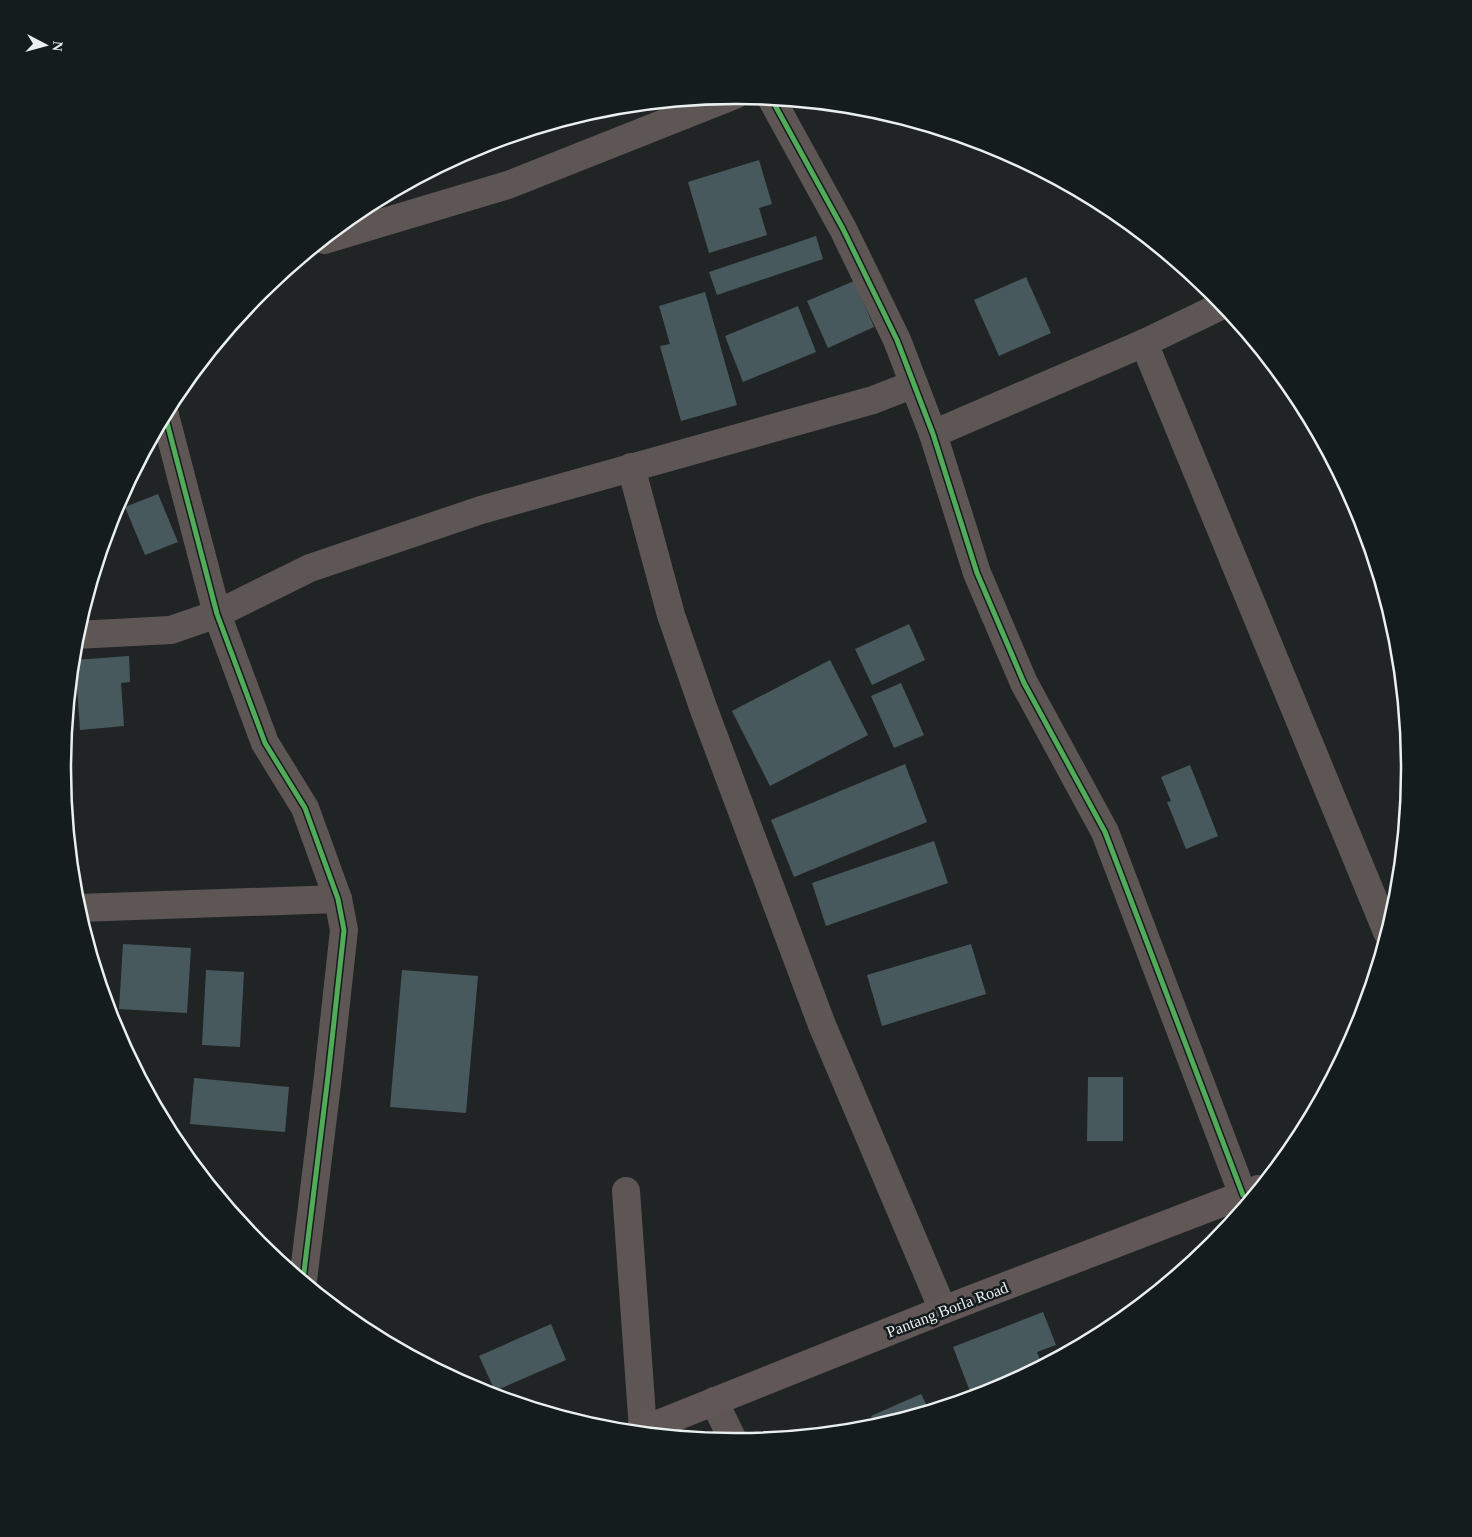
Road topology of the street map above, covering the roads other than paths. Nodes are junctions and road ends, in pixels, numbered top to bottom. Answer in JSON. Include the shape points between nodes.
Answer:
{"nodes":[{"id":1,"x":711,"y":105,"type":"edge"},
{"id":2,"x":775,"y":105,"type":"edge"},
{"id":3,"x":339,"y":236,"type":"edge"},
{"id":4,"x":1216,"y":308,"type":"edge"},
{"id":5,"x":1144,"y":343,"type":"junction"},
{"id":6,"x":914,"y":384,"type":"junction"},
{"id":7,"x":167,"y":424,"type":"edge"},
{"id":8,"x":932,"y":434,"type":"junction"},
{"id":9,"x":631,"y":467,"type":"junction"},
{"id":10,"x":217,"y":614,"type":"junction"},
{"id":11,"x":85,"y":635,"type":"edge"},
{"id":12,"x":338,"y":899,"type":"junction"},
{"id":13,"x":86,"y":908,"type":"edge"},
{"id":14,"x":1383,"y":921,"type":"edge"},
{"id":15,"x":1249,"y":1190,"type":"edge"},
{"id":16,"x":626,"y":1191,"type":"dead end"},
{"id":17,"x":1247,"y":1193,"type":"edge"},
{"id":18,"x":304,"y":1273,"type":"edge"},
{"id":19,"x":943,"y":1310,"type":"junction"},
{"id":20,"x":714,"y":1401,"type":"junction"},
{"id":21,"x":641,"y":1426,"type":"edge"},
{"id":22,"x":649,"y":1428,"type":"edge"},
{"id":23,"x":730,"y":1433,"type":"edge"}],
"edges":[{"from":1,"to":3,"type":"street","via":[[508,185]]},
{"from":2,"to":6,"type":"street","via":[[847,238],[897,340]]},
{"from":4,"to":5,"type":"street"},
{"from":5,"to":8,"type":"street"},
{"from":5,"to":14,"type":"street"},
{"from":6,"to":8,"type":"street"},
{"from":6,"to":9,"type":"street","via":[[873,400]]},
{"from":7,"to":10,"type":"street"},
{"from":8,"to":15,"type":"street","via":[[977,573],[1024,683],[1105,832]]},
{"from":9,"to":10,"type":"street","via":[[481,510],[310,568]]},
{"from":9,"to":19,"type":"street","via":[[671,615],[711,729],[822,1025]]},
{"from":10,"to":11,"type":"street","via":[[171,630]]},
{"from":10,"to":12,"type":"street","via":[[265,743],[305,808]]},
{"from":12,"to":13,"type":"street"},
{"from":12,"to":18,"type":"street","via":[[344,930]]},
{"from":16,"to":21,"type":"street"},
{"from":17,"to":19,"type":"street","name":"Pantang Borla Road"},
{"from":19,"to":20,"type":"street","name":"Pantang Borla Road"},
{"from":20,"to":22,"type":"street","name":"Pantang Borla Road"},
{"from":20,"to":23,"type":"street"}]}
